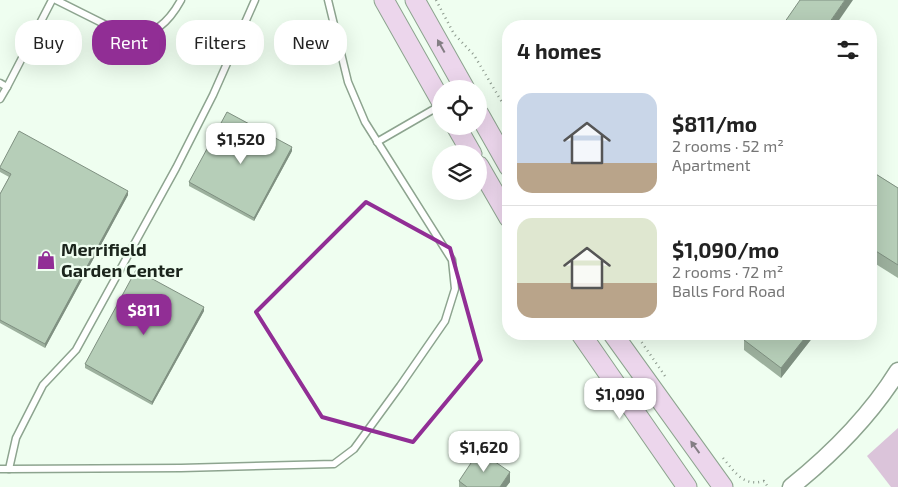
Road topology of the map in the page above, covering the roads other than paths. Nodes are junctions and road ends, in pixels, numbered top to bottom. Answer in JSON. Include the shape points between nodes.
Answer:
{"nodes":[{"id":1,"x":52,"y":0,"type":"edge"},
{"id":2,"x":56,"y":0,"type":"edge"},
{"id":3,"x":180,"y":0,"type":"edge"},
{"id":4,"x":255,"y":0,"type":"edge"},
{"id":5,"x":328,"y":0,"type":"edge"},
{"id":6,"x":384,"y":0,"type":"edge"},
{"id":7,"x":415,"y":0,"type":"edge"},
{"id":8,"x":460,"y":80,"type":"edge"},
{"id":9,"x":0,"y":83,"type":"edge"},
{"id":10,"x":432,"y":85,"type":"edge"},
{"id":11,"x":7,"y":87,"type":"junction"},
{"id":12,"x":0,"y":99,"type":"edge"},
{"id":13,"x":432,"y":110,"type":"edge"},
{"id":14,"x":487,"y":132,"type":"edge"},
{"id":15,"x":377,"y":142,"type":"junction"},
{"id":16,"x":502,"y":156,"type":"edge"},
{"id":17,"x":487,"y":180,"type":"edge"},
{"id":18,"x":502,"y":206,"type":"edge"},
{"id":19,"x":585,"y":340,"type":"edge"},
{"id":20,"x":617,"y":340,"type":"edge"},
{"id":21,"x":898,"y":371,"type":"edge"},
{"id":22,"x":0,"y":469,"type":"edge"},
{"id":23,"x":9,"y":469,"type":"junction"},
{"id":24,"x":687,"y":487,"type":"edge"},
{"id":25,"x":723,"y":487,"type":"edge"},
{"id":26,"x":791,"y":487,"type":"edge"}],
"edges":[{"from":1,"to":11,"type":"lane"},
{"from":2,"to":3,"type":"lane","via":[[126,35],[136,36],[151,33],[168,22]]},
{"from":4,"to":23,"type":"lane","via":[[176,168],[81,342],[43,385],[16,438]]},
{"from":5,"to":15,"type":"lane","via":[[348,82]]},
{"from":6,"to":10,"type":"main road"},
{"from":8,"to":7,"type":"main road","one_way":true},
{"from":9,"to":11,"type":"lane"},
{"from":11,"to":12,"type":"lane"},
{"from":13,"to":15,"type":"lane"},
{"from":14,"to":16,"type":"main road"},
{"from":15,"to":23,"type":"lane","via":[[452,260],[455,289],[445,321],[354,450],[334,464],[323,465]]},
{"from":17,"to":18,"type":"main road"},
{"from":19,"to":24,"type":"main road"},
{"from":25,"to":20,"type":"main road","one_way":true},
{"from":21,"to":26,"type":"street","via":[[839,444]]},
{"from":22,"to":23,"type":"lane"}]}
